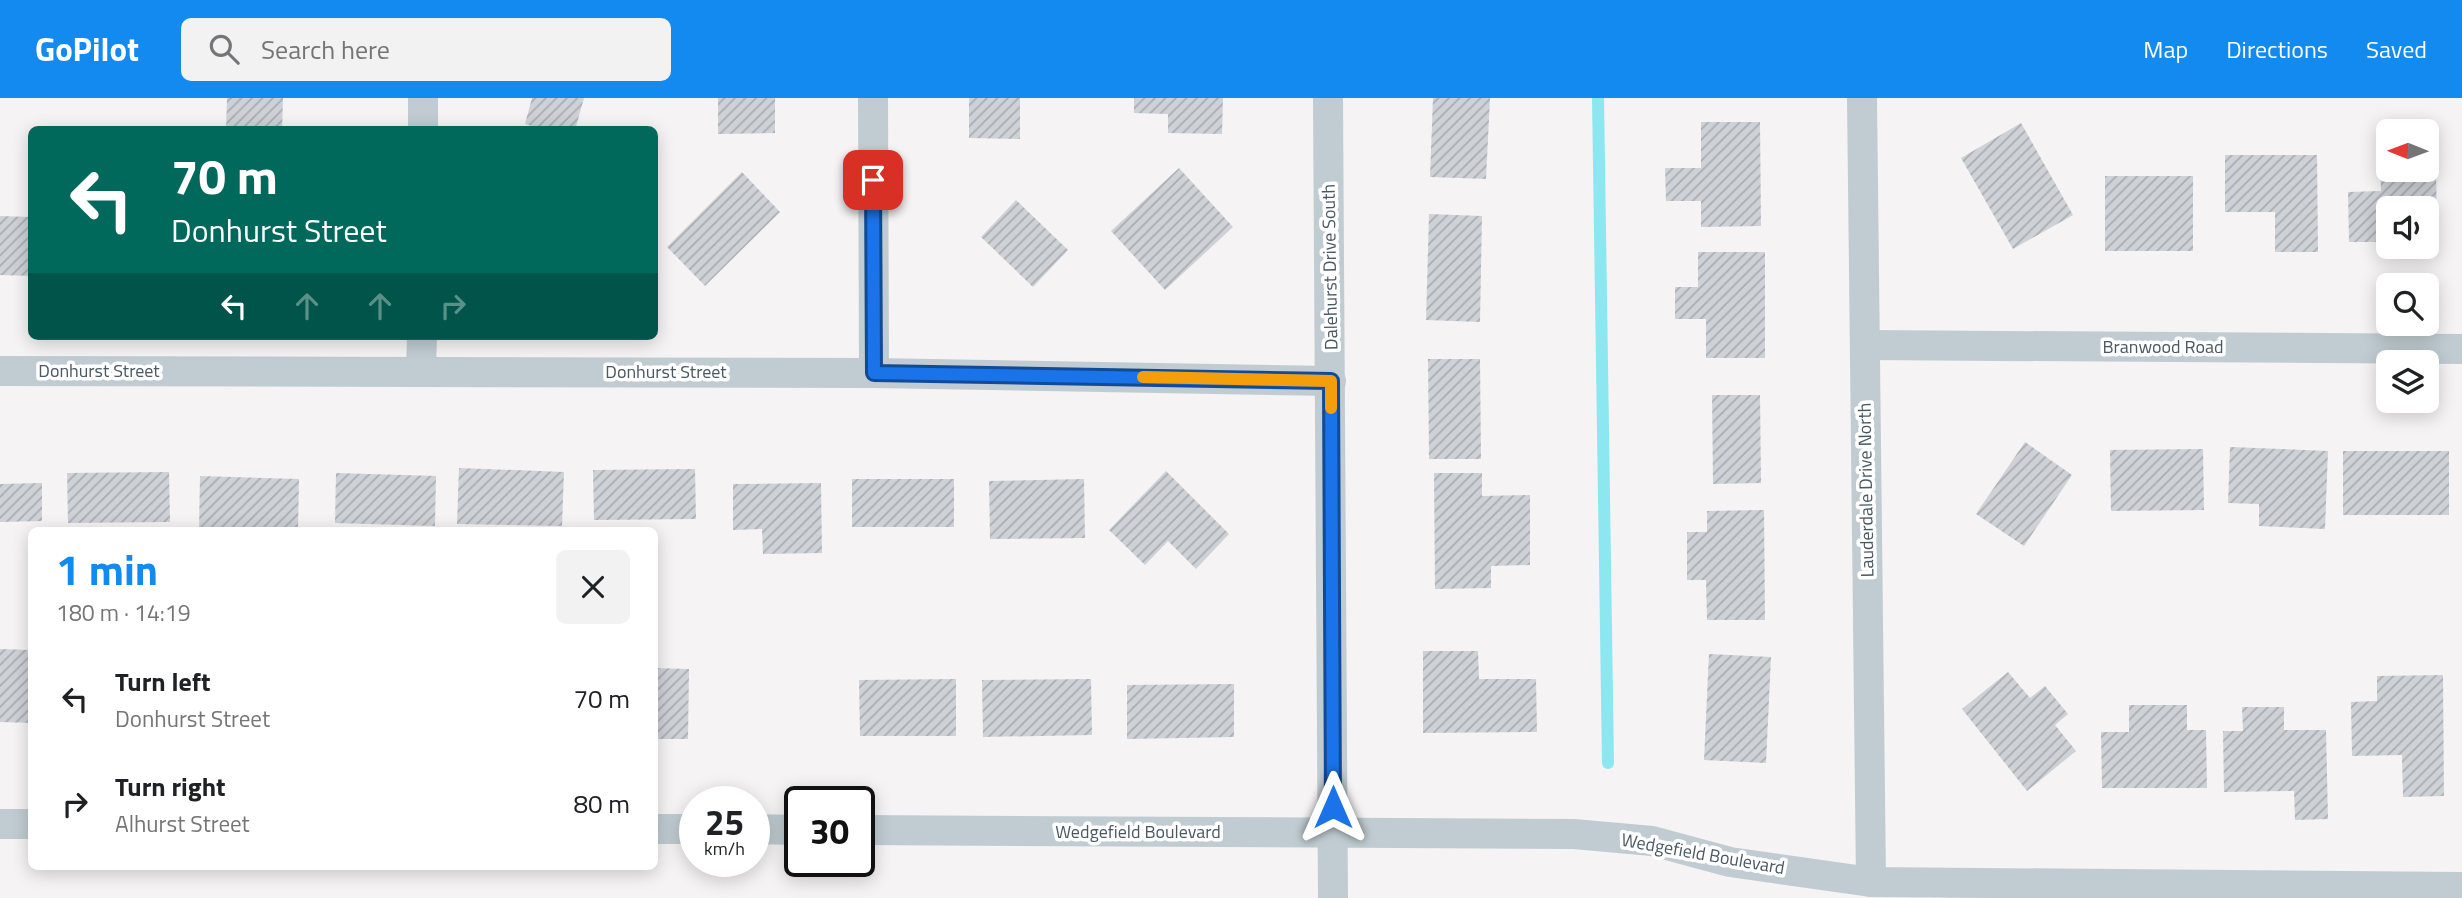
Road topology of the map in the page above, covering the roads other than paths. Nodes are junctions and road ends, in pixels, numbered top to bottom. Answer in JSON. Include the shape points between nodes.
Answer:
{"nodes":[{"id":1,"x":424,"y":98,"type":"edge"},
{"id":2,"x":873,"y":98,"type":"edge"},
{"id":3,"x":1328,"y":98,"type":"edge"},
{"id":4,"x":1862,"y":98,"type":"edge"},
{"id":5,"x":423,"y":126,"type":"edge"},
{"id":6,"x":422,"y":340,"type":"edge"},
{"id":7,"x":1865,"y":345,"type":"junction"},
{"id":8,"x":2462,"y":349,"type":"edge"},
{"id":9,"x":0,"y":371,"type":"edge"},
{"id":10,"x":421,"y":371,"type":"junction"},
{"id":11,"x":874,"y":373,"type":"junction"},
{"id":12,"x":1331,"y":381,"type":"junction"},
{"id":13,"x":0,"y":824,"type":"edge"},
{"id":14,"x":28,"y":824,"type":"edge"},
{"id":15,"x":658,"y":828,"type":"edge"},
{"id":16,"x":679,"y":829,"type":"edge"},
{"id":17,"x":875,"y":830,"type":"edge"},
{"id":18,"x":1333,"y":833,"type":"junction"},
{"id":19,"x":1871,"y":882,"type":"junction"},
{"id":20,"x":2462,"y":887,"type":"edge"},
{"id":21,"x":1333,"y":898,"type":"edge"}],
"edges":[{"from":1,"to":5,"type":"street"},
{"from":2,"to":11,"type":"street"},
{"from":3,"to":12,"type":"street","name":"Dalehurst Drive South"},
{"from":4,"to":7,"type":"street","name":"Lauderdale Drive North"},
{"from":6,"to":10,"type":"street"},
{"from":7,"to":8,"type":"street","name":"Branwood Road"},
{"from":7,"to":19,"type":"street","name":"Lauderdale Drive North"},
{"from":9,"to":10,"type":"street","name":"Donhurst Street"},
{"from":10,"to":11,"type":"street","name":"Donhurst Street"},
{"from":11,"to":12,"type":"street","name":"Donhurst Street"},
{"from":12,"to":18,"type":"street","name":"Dalehurst Drive South"},
{"from":13,"to":14,"type":"street"},
{"from":15,"to":16,"type":"street"},
{"from":17,"to":18,"type":"street","name":"Wedgefield Boulevard"},
{"from":18,"to":19,"type":"street","name":"Wedgefield Boulevard","via":[[1574,834],[1652,841],[1730,862]]},
{"from":18,"to":21,"type":"street","name":"Dalehurst Drive South"},
{"from":19,"to":20,"type":"street","name":"Wedgefield Boulevard"}]}
